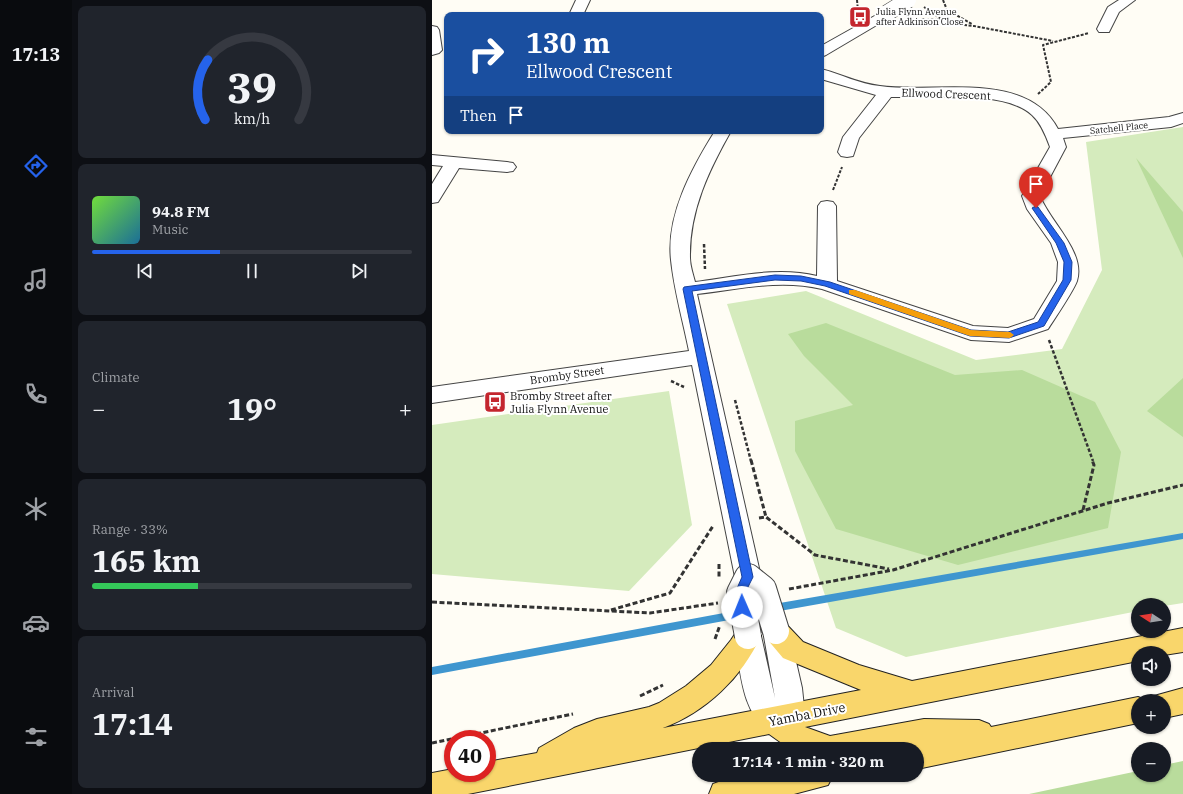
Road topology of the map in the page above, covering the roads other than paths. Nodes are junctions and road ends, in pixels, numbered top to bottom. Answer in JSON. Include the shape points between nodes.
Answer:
{"nodes":[{"id":1,"x":583,"y":0,"type":"edge"},
{"id":2,"x":1128,"y":0,"type":"edge"},
{"id":3,"x":914,"y":3,"type":"edge"},
{"id":4,"x":577,"y":12,"type":"edge"},
{"id":5,"x":1104,"y":29,"type":"road end"},
{"id":6,"x":432,"y":30,"type":"edge"},
{"id":7,"x":438,"y":50,"type":"edge"},
{"id":8,"x":824,"y":50,"type":"edge"},
{"id":9,"x":824,"y":75,"type":"edge"},
{"id":10,"x":887,"y":92,"type":"junction"},
{"id":11,"x":1183,"y":118,"type":"edge"},
{"id":12,"x":722,"y":134,"type":"edge"},
{"id":13,"x":1054,"y":134,"type":"junction"},
{"id":14,"x":847,"y":152,"type":"road end"},
{"id":15,"x":432,"y":160,"type":"edge"},
{"id":16,"x":453,"y":164,"type":"junction"},
{"id":17,"x":507,"y":167,"type":"dead end"},
{"id":18,"x":432,"y":198,"type":"edge"},
{"id":19,"x":827,"y":206,"type":"road end"},
{"id":20,"x":827,"y":284,"type":"junction"},
{"id":21,"x":687,"y":289,"type":"junction"},
{"id":22,"x":701,"y":356,"type":"junction"},
{"id":23,"x":432,"y":395,"type":"edge"},
{"id":24,"x":748,"y":577,"type":"junction"},
{"id":25,"x":776,"y":631,"type":"junction"},
{"id":26,"x":748,"y":636,"type":"junction"},
{"id":27,"x":1183,"y":640,"type":"edge"},
{"id":28,"x":913,"y":693,"type":"junction"},
{"id":29,"x":1183,"y":701,"type":"edge"},
{"id":30,"x":1171,"y":704,"type":"edge"},
{"id":31,"x":1131,"y":711,"type":"edge"},
{"id":32,"x":782,"y":729,"type":"edge"},
{"id":33,"x":1022,"y":733,"type":"junction"},
{"id":34,"x":806,"y":742,"type":"edge"},
{"id":35,"x":869,"y":742,"type":"edge"},
{"id":36,"x":924,"y":754,"type":"edge"},
{"id":37,"x":530,"y":768,"type":"junction"},
{"id":38,"x":743,"y":782,"type":"edge"},
{"id":39,"x":784,"y":782,"type":"edge"},
{"id":40,"x":432,"y":787,"type":"edge"},
{"id":41,"x":727,"y":794,"type":"edge"}],
"edges":[{"from":1,"to":4,"type":"street"},
{"from":2,"to":5,"type":"street","via":[[1113,10]]},
{"from":3,"to":8,"type":"street","bridge":true,"via":[[887,13]]},
{"from":6,"to":7,"type":"street"},
{"from":9,"to":10,"type":"street","name":"Ellwood Crescent","via":[[868,90]]},
{"from":10,"to":13,"type":"street","name":"Ellwood Crescent","via":[[1003,96],[1021,101],[1036,110]]},
{"from":10,"to":14,"type":"street","via":[[851,138]]},
{"from":11,"to":13,"type":"street","name":"Satchell Place","via":[[1171,122]]},
{"from":12,"to":21,"type":"street","via":[[706,159],[693,189],[683,223],[680,259]]},
{"from":13,"to":20,"type":"street","via":[[1058,147],[1031,196],[1036,208],[1060,243],[1068,268],[1067,280],[1041,324],[1009,335],[970,333]]},
{"from":15,"to":16,"type":"street"},
{"from":16,"to":17,"type":"street"},
{"from":16,"to":18,"type":"street"},
{"from":19,"to":20,"type":"street"},
{"from":20,"to":21,"type":"street","via":[[801,278],[775,278]]},
{"from":21,"to":22,"type":"street"},
{"from":22,"to":23,"type":"street","name":"Bromby Street"},
{"from":22,"to":24,"type":"street"},
{"from":24,"to":25,"type":"street","bridge":true,"via":[[763,589]]},
{"from":24,"to":26,"type":"street","bridge":true,"via":[[740,593]]},
{"from":25,"to":28,"type":"main road","via":[[793,650],[858,677]]},
{"from":25,"to":32,"type":"street","via":[[788,688]]},
{"from":26,"to":32,"type":"street","via":[[764,707]]},
{"from":26,"to":37,"type":"main road","via":[[726,667],[694,697],[656,718],[597,732]]},
{"from":27,"to":28,"type":"main road","name":"Yamba Drive"},
{"from":28,"to":32,"type":"main road","name":"Yamba Drive"},
{"from":29,"to":30,"type":"main road"},
{"from":31,"to":33,"type":"main road"},
{"from":32,"to":34,"type":"main road"},
{"from":32,"to":37,"type":"main road","name":"Yamba Drive"},
{"from":33,"to":35,"type":"main road","via":[[924,732]]},
{"from":33,"to":36,"type":"main road"},
{"from":37,"to":40,"type":"main road","name":"Yamba Drive"},
{"from":38,"to":41,"type":"main road"},
{"from":39,"to":41,"type":"main road"}]}
